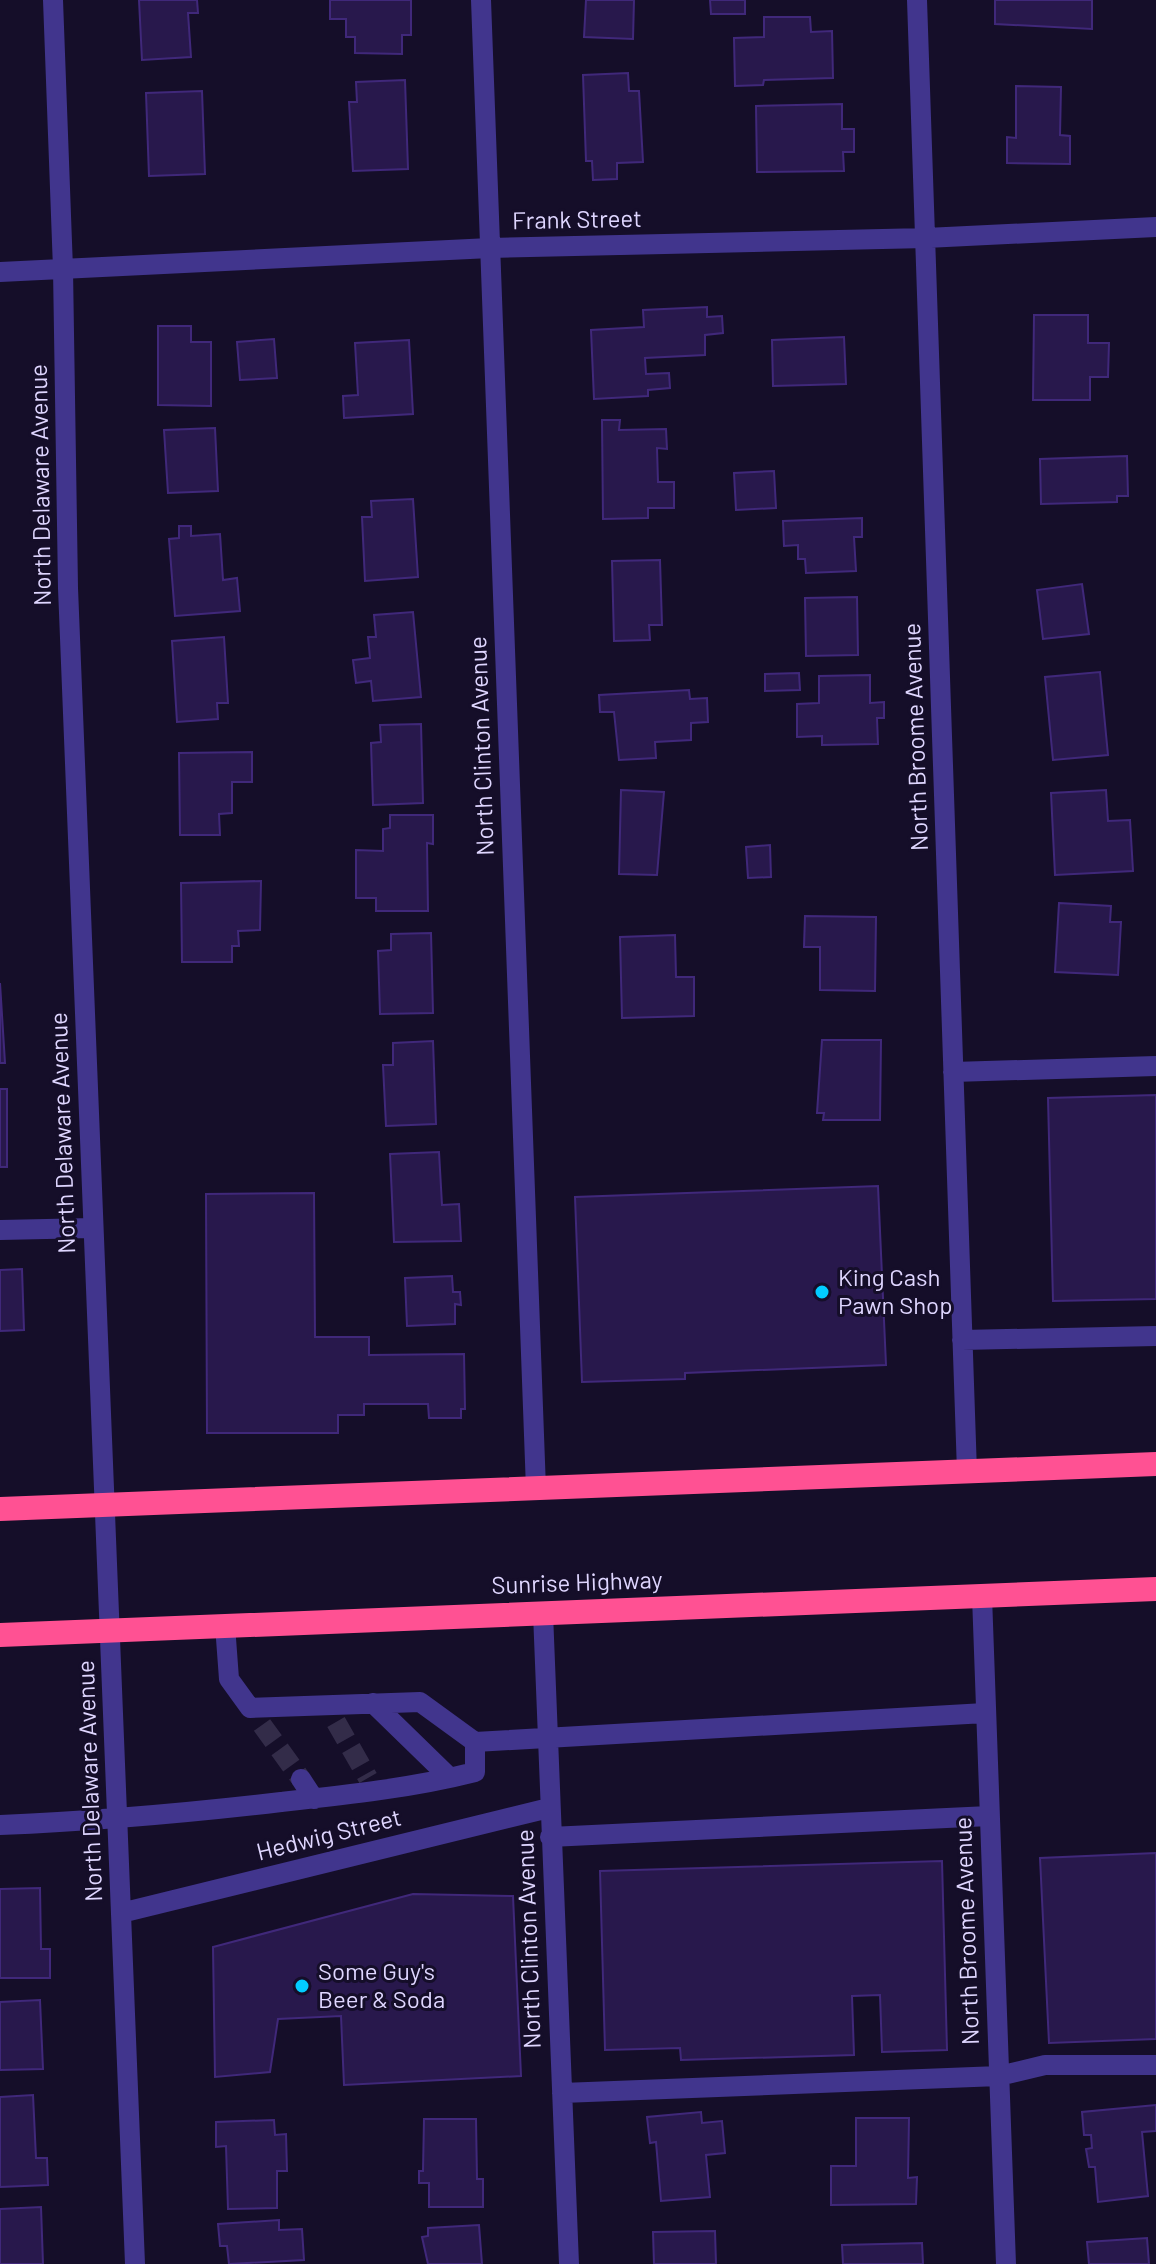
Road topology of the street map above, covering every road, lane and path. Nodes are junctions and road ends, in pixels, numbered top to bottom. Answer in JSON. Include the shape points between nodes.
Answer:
{"nodes":[{"id":1,"x":53,"y":0,"type":"edge"},
{"id":2,"x":481,"y":0,"type":"edge"},
{"id":3,"x":917,"y":0,"type":"edge"},
{"id":4,"x":1156,"y":227,"type":"edge"},
{"id":5,"x":926,"y":238,"type":"junction"},
{"id":6,"x":490,"y":248,"type":"junction"},
{"id":7,"x":63,"y":269,"type":"junction"},
{"id":8,"x":0,"y":272,"type":"edge"},
{"id":9,"x":1156,"y":1066,"type":"edge"},
{"id":10,"x":953,"y":1072,"type":"junction"},
{"id":11,"x":92,"y":1228,"type":"junction"},
{"id":12,"x":0,"y":1230,"type":"edge"},
{"id":13,"x":1156,"y":1336,"type":"edge"},
{"id":14,"x":962,"y":1340,"type":"junction"},
{"id":15,"x":1156,"y":1464,"type":"edge"},
{"id":16,"x":967,"y":1472,"type":"junction"},
{"id":17,"x":536,"y":1489,"type":"junction"},
{"id":18,"x":104,"y":1504,"type":"junction"},
{"id":19,"x":0,"y":1509,"type":"edge"},
{"id":20,"x":1156,"y":1589,"type":"edge"},
{"id":21,"x":982,"y":1596,"type":"junction"},
{"id":22,"x":543,"y":1613,"type":"junction"},
{"id":23,"x":225,"y":1625,"type":"junction"},
{"id":24,"x":109,"y":1629,"type":"junction"},
{"id":25,"x":0,"y":1635,"type":"edge"},
{"id":26,"x":373,"y":1703,"type":"junction"},
{"id":27,"x":250,"y":1708,"type":"junction"},
{"id":28,"x":985,"y":1713,"type":"junction"},
{"id":29,"x":262,"y":1725,"type":"tunnel mouth"},
{"id":30,"x":547,"y":1735,"type":"junction"},
{"id":31,"x":475,"y":1742,"type":"junction"},
{"id":32,"x":450,"y":1778,"type":"junction"},
{"id":33,"x":301,"y":1779,"type":"tunnel mouth"},
{"id":34,"x":314,"y":1799,"type":"junction"},
{"id":35,"x":549,"y":1808,"type":"junction"},
{"id":36,"x":989,"y":1816,"type":"junction"},
{"id":37,"x":118,"y":1820,"type":"junction"},
{"id":38,"x":0,"y":1825,"type":"edge"},
{"id":39,"x":550,"y":1837,"type":"junction"},
{"id":40,"x":121,"y":1913,"type":"junction"},
{"id":41,"x":1156,"y":2065,"type":"edge"},
{"id":42,"x":999,"y":2076,"type":"junction"},
{"id":43,"x":562,"y":2093,"type":"junction"},
{"id":44,"x":135,"y":2264,"type":"edge"},
{"id":45,"x":569,"y":2264,"type":"edge"},
{"id":46,"x":1006,"y":2264,"type":"edge"}],
"edges":[{"from":1,"to":7,"type":"street","name":"North Delaware Avenue"},
{"from":2,"to":6,"type":"street","name":"North Clinton Avenue"},
{"from":3,"to":5,"type":"street","name":"North Broome Avenue"},
{"from":4,"to":5,"type":"street","name":"Frank Street"},
{"from":5,"to":6,"type":"street","name":"Frank Street"},
{"from":5,"to":10,"type":"street","name":"North Broome Avenue"},
{"from":6,"to":7,"type":"street","name":"Frank Street"},
{"from":6,"to":17,"type":"street","name":"North Clinton Avenue"},
{"from":7,"to":8,"type":"street","name":"Frank Street"},
{"from":7,"to":11,"type":"street","name":"North Delaware Avenue","via":[[68,588]]},
{"from":9,"to":10,"type":"street"},
{"from":10,"to":14,"type":"street","name":"North Broome Avenue"},
{"from":11,"to":12,"type":"street"},
{"from":11,"to":18,"type":"street","name":"North Delaware Avenue"},
{"from":13,"to":14,"type":"street"},
{"from":14,"to":16,"type":"street","name":"North Broome Avenue"},
{"from":15,"to":16,"type":"highway"},
{"from":16,"to":17,"type":"highway"},
{"from":17,"to":18,"type":"highway"},
{"from":18,"to":19,"type":"highway"},
{"from":18,"to":24,"type":"street","name":"North Delaware Avenue"},
{"from":20,"to":21,"type":"highway","name":"Sunrise Highway"},
{"from":21,"to":22,"type":"highway","name":"Sunrise Highway"},
{"from":21,"to":28,"type":"street","name":"North Broome Avenue"},
{"from":22,"to":23,"type":"highway","name":"Sunrise Highway"},
{"from":22,"to":30,"type":"street","name":"North Clinton Avenue"},
{"from":23,"to":24,"type":"highway","name":"Sunrise Highway"},
{"from":23,"to":27,"type":"street","via":[[229,1679]]},
{"from":24,"to":25,"type":"highway","name":"Sunrise Highway"},
{"from":24,"to":37,"type":"street","name":"North Delaware Avenue"},
{"from":26,"to":27,"type":"street","via":[[331,1713]]},
{"from":26,"to":31,"type":"street","via":[[420,1702]]},
{"from":26,"to":32,"type":"street"},
{"from":27,"to":29,"type":"street"},
{"from":28,"to":30,"type":"street"},
{"from":28,"to":36,"type":"street","name":"North Broome Avenue"},
{"from":30,"to":31,"type":"street"},
{"from":30,"to":35,"type":"street","name":"North Clinton Avenue"},
{"from":31,"to":32,"type":"street","via":[[475,1772]]},
{"from":32,"to":34,"type":"street","via":[[372,1785]]},
{"from":33,"to":34,"type":"street"},
{"from":34,"to":37,"type":"street"},
{"from":35,"to":39,"type":"street","name":"North Clinton Avenue"},
{"from":35,"to":40,"type":"street","name":"Hedwig Street"},
{"from":36,"to":39,"type":"street"},
{"from":36,"to":42,"type":"street","name":"North Broome Avenue"},
{"from":37,"to":38,"type":"street"},
{"from":37,"to":40,"type":"street","name":"North Delaware Avenue"},
{"from":39,"to":43,"type":"street","name":"North Clinton Avenue"},
{"from":40,"to":44,"type":"street","name":"North Delaware Avenue"},
{"from":41,"to":42,"type":"street","via":[[1045,2065]]},
{"from":42,"to":43,"type":"street"},
{"from":42,"to":46,"type":"street","name":"North Broome Avenue"},
{"from":43,"to":45,"type":"street","name":"North Clinton Avenue"}]}
